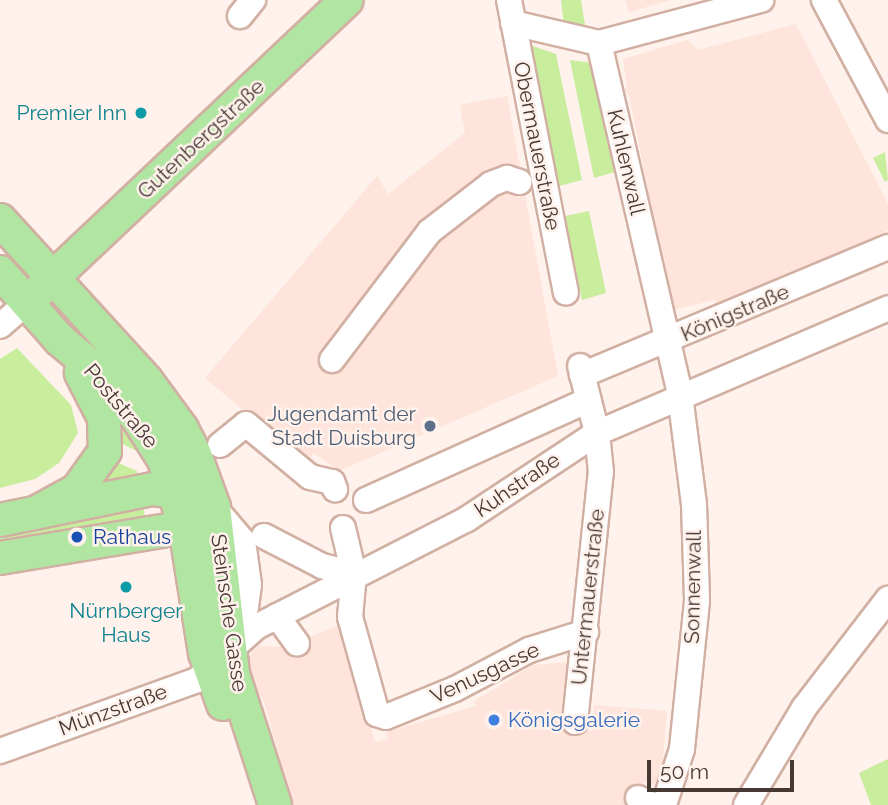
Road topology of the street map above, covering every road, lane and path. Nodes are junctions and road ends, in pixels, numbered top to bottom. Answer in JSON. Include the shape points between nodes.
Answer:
{"nodes":[{"id":1,"x":347,"y":0,"type":"edge"},
{"id":2,"x":761,"y":0,"type":"edge"},
{"id":3,"x":824,"y":0,"type":"edge"},
{"id":4,"x":511,"y":11,"type":"edge"},
{"id":5,"x":599,"y":43,"type":"junction"},
{"id":6,"x":888,"y":120,"type":"edge"},
{"id":7,"x":542,"y":172,"type":"junction"},
{"id":8,"x":0,"y":220,"type":"edge"},
{"id":9,"x":888,"y":247,"type":"edge"},
{"id":10,"x":0,"y":272,"type":"edge"},
{"id":11,"x":54,"y":277,"type":"junction"},
{"id":12,"x":566,"y":292,"type":"dead end"},
{"id":13,"x":26,"y":303,"type":"junction"},
{"id":14,"x":888,"y":308,"type":"edge"},
{"id":15,"x":0,"y":326,"type":"edge"},
{"id":16,"x":60,"y":340,"type":"junction"},
{"id":17,"x":666,"y":344,"type":"junction"},
{"id":18,"x":332,"y":360,"type":"dead end"},
{"id":19,"x":672,"y":368,"type":"joint"},
{"id":20,"x":680,"y":395,"type":"junction"},
{"id":21,"x":589,"y":400,"type":"junction"},
{"id":22,"x":597,"y":433,"type":"junction"},
{"id":23,"x":220,"y":445,"type":"dead end"},
{"id":24,"x":175,"y":489,"type":"junction"},
{"id":25,"x":335,"y":489,"type":"dead end"},
{"id":26,"x":366,"y":500,"type":"dead end"},
{"id":27,"x":219,"y":502,"type":"junction"},
{"id":28,"x":35,"y":513,"type":"junction"},
{"id":29,"x":0,"y":520,"type":"edge"},
{"id":30,"x":185,"y":527,"type":"junction"},
{"id":31,"x":343,"y":528,"type":"dead end"},
{"id":32,"x":264,"y":536,"type":"dead end"},
{"id":33,"x":0,"y":558,"type":"edge"},
{"id":34,"x":354,"y":574,"type":"junction"},
{"id":35,"x":888,"y":599,"type":"edge"},
{"id":36,"x":277,"y":616,"type":"junction"},
{"id":37,"x":586,"y":632,"type":"junction"},
{"id":38,"x":297,"y":644,"type":"dead end"},
{"id":39,"x":222,"y":652,"type":"junction"},
{"id":40,"x":575,"y":722,"type":"dead end"},
{"id":41,"x":0,"y":751,"type":"edge"},
{"id":42,"x":257,"y":805,"type":"edge"},
{"id":43,"x":275,"y":805,"type":"edge"},
{"id":44,"x":664,"y":805,"type":"edge"},
{"id":45,"x":746,"y":805,"type":"edge"}],
"edges":[{"from":1,"to":11,"type":"main road","name":"Gutenbergstraße"},
{"from":2,"to":5,"type":"street"},
{"from":3,"to":6,"type":"street"},
{"from":4,"to":5,"type":"street"},
{"from":4,"to":7,"type":"street","name":"Obermauerstraße"},
{"from":5,"to":17,"type":"street","name":"Kuhlenwall"},
{"from":7,"to":12,"type":"street","name":"Obermauerstraße"},
{"from":7,"to":18,"type":"street","via":[[510,191],[483,193],[429,232]]},
{"from":8,"to":11,"type":"main road","name":"Poststraße"},
{"from":9,"to":17,"type":"street","name":"Königstraße"},
{"from":10,"to":13,"type":"main road","name":"Poststraße"},
{"from":11,"to":13,"type":"main road"},
{"from":11,"to":27,"type":"main road","name":"Poststraße","via":[[165,404],[183,429]]},
{"from":13,"to":15,"type":"street"},
{"from":13,"to":16,"type":"main road","name":"Poststraße"},
{"from":14,"to":20,"type":"street"},
{"from":16,"to":24,"type":"main road","name":"Poststraße","via":[[96,370],[138,419],[160,452]]},
{"from":16,"to":28,"type":"main road","via":[[100,405],[106,444],[97,466],[77,490]]},
{"from":17,"to":19,"type":"street","name":"Kuhlenwall"},
{"from":17,"to":21,"type":"street","name":"Königstraße","via":[[581,371]]},
{"from":19,"to":20,"type":"street","name":"Sonnenwall"},
{"from":20,"to":22,"type":"street","name":"Kuhstraße"},
{"from":20,"to":44,"type":"street","name":"Sonnenwall","via":[[694,504],[697,601],[682,749]]},
{"from":21,"to":22,"type":"street"},
{"from":21,"to":26,"type":"street","name":"Kuhstraße"},
{"from":22,"to":34,"type":"street","name":"Kuhstraße","via":[[467,519]]},
{"from":22,"to":37,"type":"street","name":"Untermauerstraße","via":[[601,472]]},
{"from":23,"to":25,"type":"street","via":[[246,424],[310,477],[331,482]]},
{"from":24,"to":27,"type":"main road"},
{"from":24,"to":28,"type":"main road","via":[[147,489]]},
{"from":24,"to":30,"type":"main road","name":"Poststraße"},
{"from":27,"to":30,"type":"main road"},
{"from":27,"to":39,"type":"main road","name":"Steinsche Gasse"},
{"from":28,"to":29,"type":"main road"},
{"from":30,"to":33,"type":"main road"},
{"from":30,"to":39,"type":"main road","name":"Steinsche Gasse"},
{"from":31,"to":34,"type":"street"},
{"from":32,"to":34,"type":"street","via":[[322,566]]},
{"from":34,"to":36,"type":"street","name":"Kuhstraße"},
{"from":34,"to":37,"type":"street","name":"Venusgasse","via":[[350,617],[377,714],[386,717],[455,689],[528,650]]},
{"from":35,"to":45,"type":"street","via":[[804,708]]},
{"from":36,"to":38,"type":"street"},
{"from":36,"to":39,"type":"street","name":"Kuhstraße"},
{"from":37,"to":40,"type":"street","name":"Untermauerstraße"},
{"from":39,"to":41,"type":"street","name":"Münzstraße","via":[[197,680]]},
{"from":39,"to":42,"type":"main road","name":"Steinsche Gasse"},
{"from":39,"to":43,"type":"main road","name":"Steinsche Gasse"}]}
